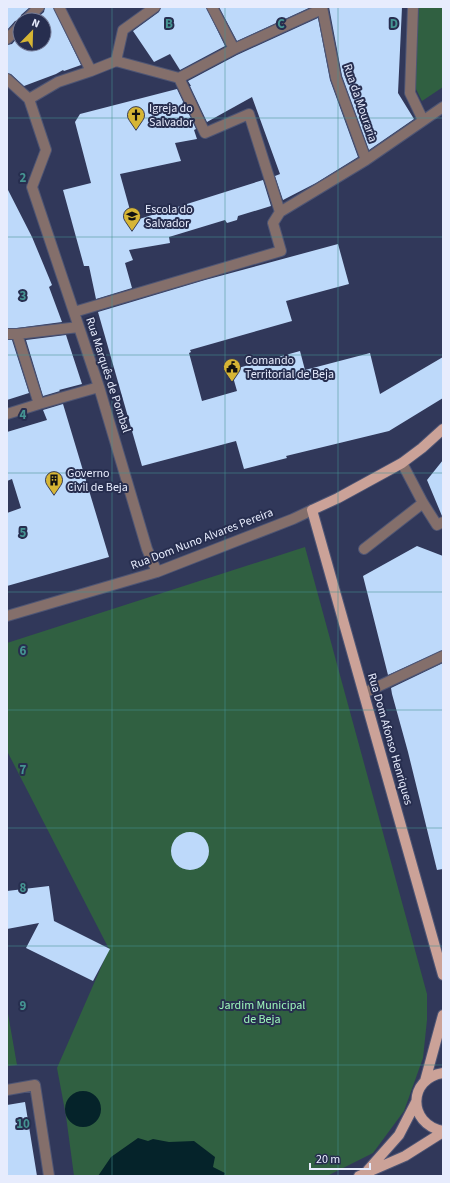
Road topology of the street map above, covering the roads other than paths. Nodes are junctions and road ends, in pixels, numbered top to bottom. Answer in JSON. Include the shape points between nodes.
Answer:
{"nodes":[{"id":1,"x":59,"y":7,"type":"edge"},
{"id":2,"x":155,"y":7,"type":"edge"},
{"id":3,"x":212,"y":7,"type":"edge"},
{"id":4,"x":413,"y":7,"type":"edge"},
{"id":5,"x":322,"y":8,"type":"edge"},
{"id":6,"x":234,"y":49,"type":"junction"},
{"id":7,"x":116,"y":61,"type":"junction"},
{"id":8,"x":91,"y":71,"type":"junction"},
{"id":9,"x":179,"y":78,"type":"junction"},
{"id":10,"x":7,"y":79,"type":"edge"},
{"id":11,"x":29,"y":100,"type":"junction"},
{"id":12,"x":443,"y":107,"type":"edge"},
{"id":13,"x":423,"y":120,"type":"junction"},
{"id":14,"x":366,"y":160,"type":"junction"},
{"id":15,"x":280,"y":212,"type":"junction"},
{"id":16,"x":74,"y":312,"type":"junction"},
{"id":17,"x":79,"y":327,"type":"junction"},
{"id":18,"x":12,"y":334,"type":"edge"},
{"id":19,"x":99,"y":387,"type":"junction"},
{"id":20,"x":38,"y":404,"type":"junction"},
{"id":21,"x":7,"y":414,"type":"edge"},
{"id":22,"x":443,"y":429,"type":"edge"},
{"id":23,"x":402,"y":463,"type":"junction"},
{"id":24,"x":423,"y":503,"type":"junction"},
{"id":25,"x":312,"y":510,"type":"junction"},
{"id":26,"x":441,"y":526,"type":"edge"},
{"id":27,"x":364,"y":549,"type":"dead end"},
{"id":28,"x":156,"y":572,"type":"junction"},
{"id":29,"x":7,"y":616,"type":"edge"},
{"id":30,"x":443,"y":656,"type":"edge"},
{"id":31,"x":364,"y":693,"type":"junction"},
{"id":32,"x":443,"y":974,"type":"edge"},
{"id":33,"x":443,"y":1014,"type":"edge"},
{"id":34,"x":443,"y":1073,"type":"edge"},
{"id":35,"x":425,"y":1081,"type":"junction"},
{"id":36,"x":7,"y":1090,"type":"edge"},
{"id":37,"x":416,"y":1102,"type":"junction"},
{"id":38,"x":443,"y":1132,"type":"edge"},
{"id":39,"x":362,"y":1174,"type":"edge"},
{"id":40,"x":49,"y":1176,"type":"edge"}],
"edges":[{"from":1,"to":8,"type":"street"},
{"from":2,"to":7,"type":"street","via":[[123,30]]},
{"from":3,"to":6,"type":"street"},
{"from":4,"to":13,"type":"street","via":[[410,93]]},
{"from":5,"to":6,"type":"street"},
{"from":5,"to":14,"type":"street","name":"Rua da Mouraria","via":[[336,78]]},
{"from":6,"to":9,"type":"street"},
{"from":7,"to":8,"type":"street"},
{"from":7,"to":9,"type":"street"},
{"from":8,"to":11,"type":"street","via":[[58,82]]},
{"from":9,"to":15,"type":"street","via":[[205,134],[249,114]]},
{"from":10,"to":11,"type":"street"},
{"from":11,"to":16,"type":"street","name":"Rua Marquês de Pombal","via":[[46,150],[32,187]]},
{"from":12,"to":13,"type":"street"},
{"from":13,"to":14,"type":"street"},
{"from":14,"to":15,"type":"street"},
{"from":15,"to":16,"type":"street","via":[[272,223],[281,251]]},
{"from":16,"to":17,"type":"street","name":"Rua Marquês de Pombal"},
{"from":17,"to":18,"type":"street"},
{"from":17,"to":19,"type":"street","name":"Rua Marquês de Pombal"},
{"from":18,"to":20,"type":"street"},
{"from":19,"to":20,"type":"street"},
{"from":19,"to":28,"type":"street","name":"Rua Marquês de Pombal"},
{"from":20,"to":21,"type":"street"},
{"from":22,"to":23,"type":"main road"},
{"from":23,"to":24,"type":"street"},
{"from":23,"to":25,"type":"main road"},
{"from":24,"to":26,"type":"street"},
{"from":24,"to":27,"type":"street"},
{"from":25,"to":28,"type":"street","name":"Rua Dom Nuno Alvares Pereira"},
{"from":25,"to":31,"type":"main road","name":"Rua Dom Afonso Henriques"},
{"from":28,"to":29,"type":"street","name":"Rua Dom Nuno Alvares Pereira"},
{"from":30,"to":31,"type":"street"},
{"from":31,"to":32,"type":"main road","name":"Rua Dom Afonso Henriques"},
{"from":33,"to":35,"type":"main road"},
{"from":34,"to":35,"type":"main road"},
{"from":35,"to":37,"type":"main road","via":[[420,1087]]},
{"from":36,"to":40,"type":"street","via":[[35,1085]]},
{"from":37,"to":38,"type":"main road","via":[[421,1119]]},
{"from":37,"to":39,"type":"main road","via":[[399,1135]]},
{"from":38,"to":39,"type":"main road","via":[[405,1156]]}]}
